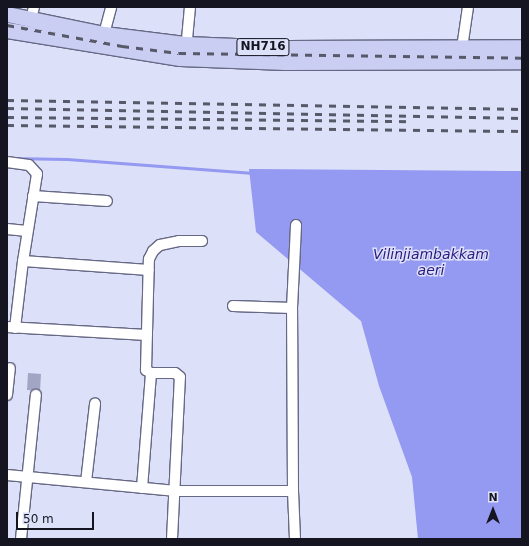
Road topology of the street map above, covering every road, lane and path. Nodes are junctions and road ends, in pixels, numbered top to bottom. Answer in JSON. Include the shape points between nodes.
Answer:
{"nodes":[{"id":1,"x":111,"y":7,"type":"edge"},
{"id":2,"x":190,"y":7,"type":"edge"},
{"id":3,"x":468,"y":7,"type":"edge"},
{"id":4,"x":32,"y":13,"type":"edge"},
{"id":5,"x":7,"y":14,"type":"edge"},
{"id":6,"x":7,"y":30,"type":"edge"},
{"id":7,"x":104,"y":34,"type":"junction"},
{"id":8,"x":462,"y":48,"type":"junction"},
{"id":9,"x":522,"y":48,"type":"edge"},
{"id":10,"x":185,"y":51,"type":"junction"},
{"id":11,"x":522,"y":61,"type":"edge"},
{"id":12,"x":7,"y":162,"type":"edge"},
{"id":13,"x":33,"y":196,"type":"junction"},
{"id":14,"x":108,"y":201,"type":"dead end"},
{"id":15,"x":296,"y":225,"type":"dead end"},
{"id":16,"x":7,"y":229,"type":"edge"},
{"id":17,"x":27,"y":231,"type":"junction"},
{"id":18,"x":202,"y":240,"type":"dead end"},
{"id":19,"x":23,"y":261,"type":"junction"},
{"id":20,"x":149,"y":270,"type":"junction"},
{"id":21,"x":233,"y":306,"type":"dead end"},
{"id":22,"x":292,"y":308,"type":"junction"},
{"id":23,"x":11,"y":328,"type":"edge"},
{"id":24,"x":147,"y":336,"type":"junction"},
{"id":25,"x":10,"y":368,"type":"dead end"},
{"id":26,"x":151,"y":373,"type":"junction"},
{"id":27,"x":7,"y":395,"type":"edge"},
{"id":28,"x":36,"y":395,"type":"dead end"},
{"id":29,"x":95,"y":404,"type":"dead end"},
{"id":30,"x":7,"y":475,"type":"edge"},
{"id":31,"x":29,"y":477,"type":"junction"},
{"id":32,"x":86,"y":482,"type":"junction"},
{"id":33,"x":142,"y":488,"type":"junction"},
{"id":34,"x":176,"y":491,"type":"junction"},
{"id":35,"x":293,"y":491,"type":"junction"},
{"id":36,"x":21,"y":539,"type":"edge"},
{"id":37,"x":172,"y":539,"type":"edge"},
{"id":38,"x":295,"y":539,"type":"edge"}],
"edges":[{"from":1,"to":7,"type":"street"},
{"from":2,"to":10,"type":"street"},
{"from":3,"to":8,"type":"street"},
{"from":4,"to":5,"type":"highway","number":"NH716"},
{"from":4,"to":7,"type":"highway","number":"NH716"},
{"from":6,"to":10,"type":"highway"},
{"from":7,"to":10,"type":"highway","number":"NH716"},
{"from":8,"to":9,"type":"highway","number":"NH716"},
{"from":8,"to":10,"type":"highway","number":"NH716"},
{"from":10,"to":11,"type":"highway","via":[[285,62]]},
{"from":12,"to":13,"type":"street","via":[[29,165],[35,170]]},
{"from":13,"to":14,"type":"street"},
{"from":13,"to":17,"type":"street"},
{"from":15,"to":22,"type":"street"},
{"from":16,"to":17,"type":"street"},
{"from":17,"to":19,"type":"street"},
{"from":18,"to":20,"type":"street","via":[[179,241],[156,247],[149,259]]},
{"from":19,"to":20,"type":"street"},
{"from":19,"to":23,"type":"street"},
{"from":20,"to":24,"type":"street"},
{"from":21,"to":22,"type":"street"},
{"from":22,"to":35,"type":"street"},
{"from":23,"to":24,"type":"street"},
{"from":24,"to":26,"type":"street","via":[[146,368]]},
{"from":25,"to":27,"type":"street"},
{"from":26,"to":33,"type":"street"},
{"from":26,"to":34,"type":"street","via":[[175,373],[180,377]]},
{"from":28,"to":31,"type":"street"},
{"from":29,"to":32,"type":"street"},
{"from":30,"to":31,"type":"street"},
{"from":31,"to":32,"type":"street"},
{"from":31,"to":36,"type":"street"},
{"from":32,"to":33,"type":"street"},
{"from":33,"to":34,"type":"street"},
{"from":34,"to":35,"type":"street"},
{"from":34,"to":37,"type":"street"},
{"from":35,"to":38,"type":"street"}]}
